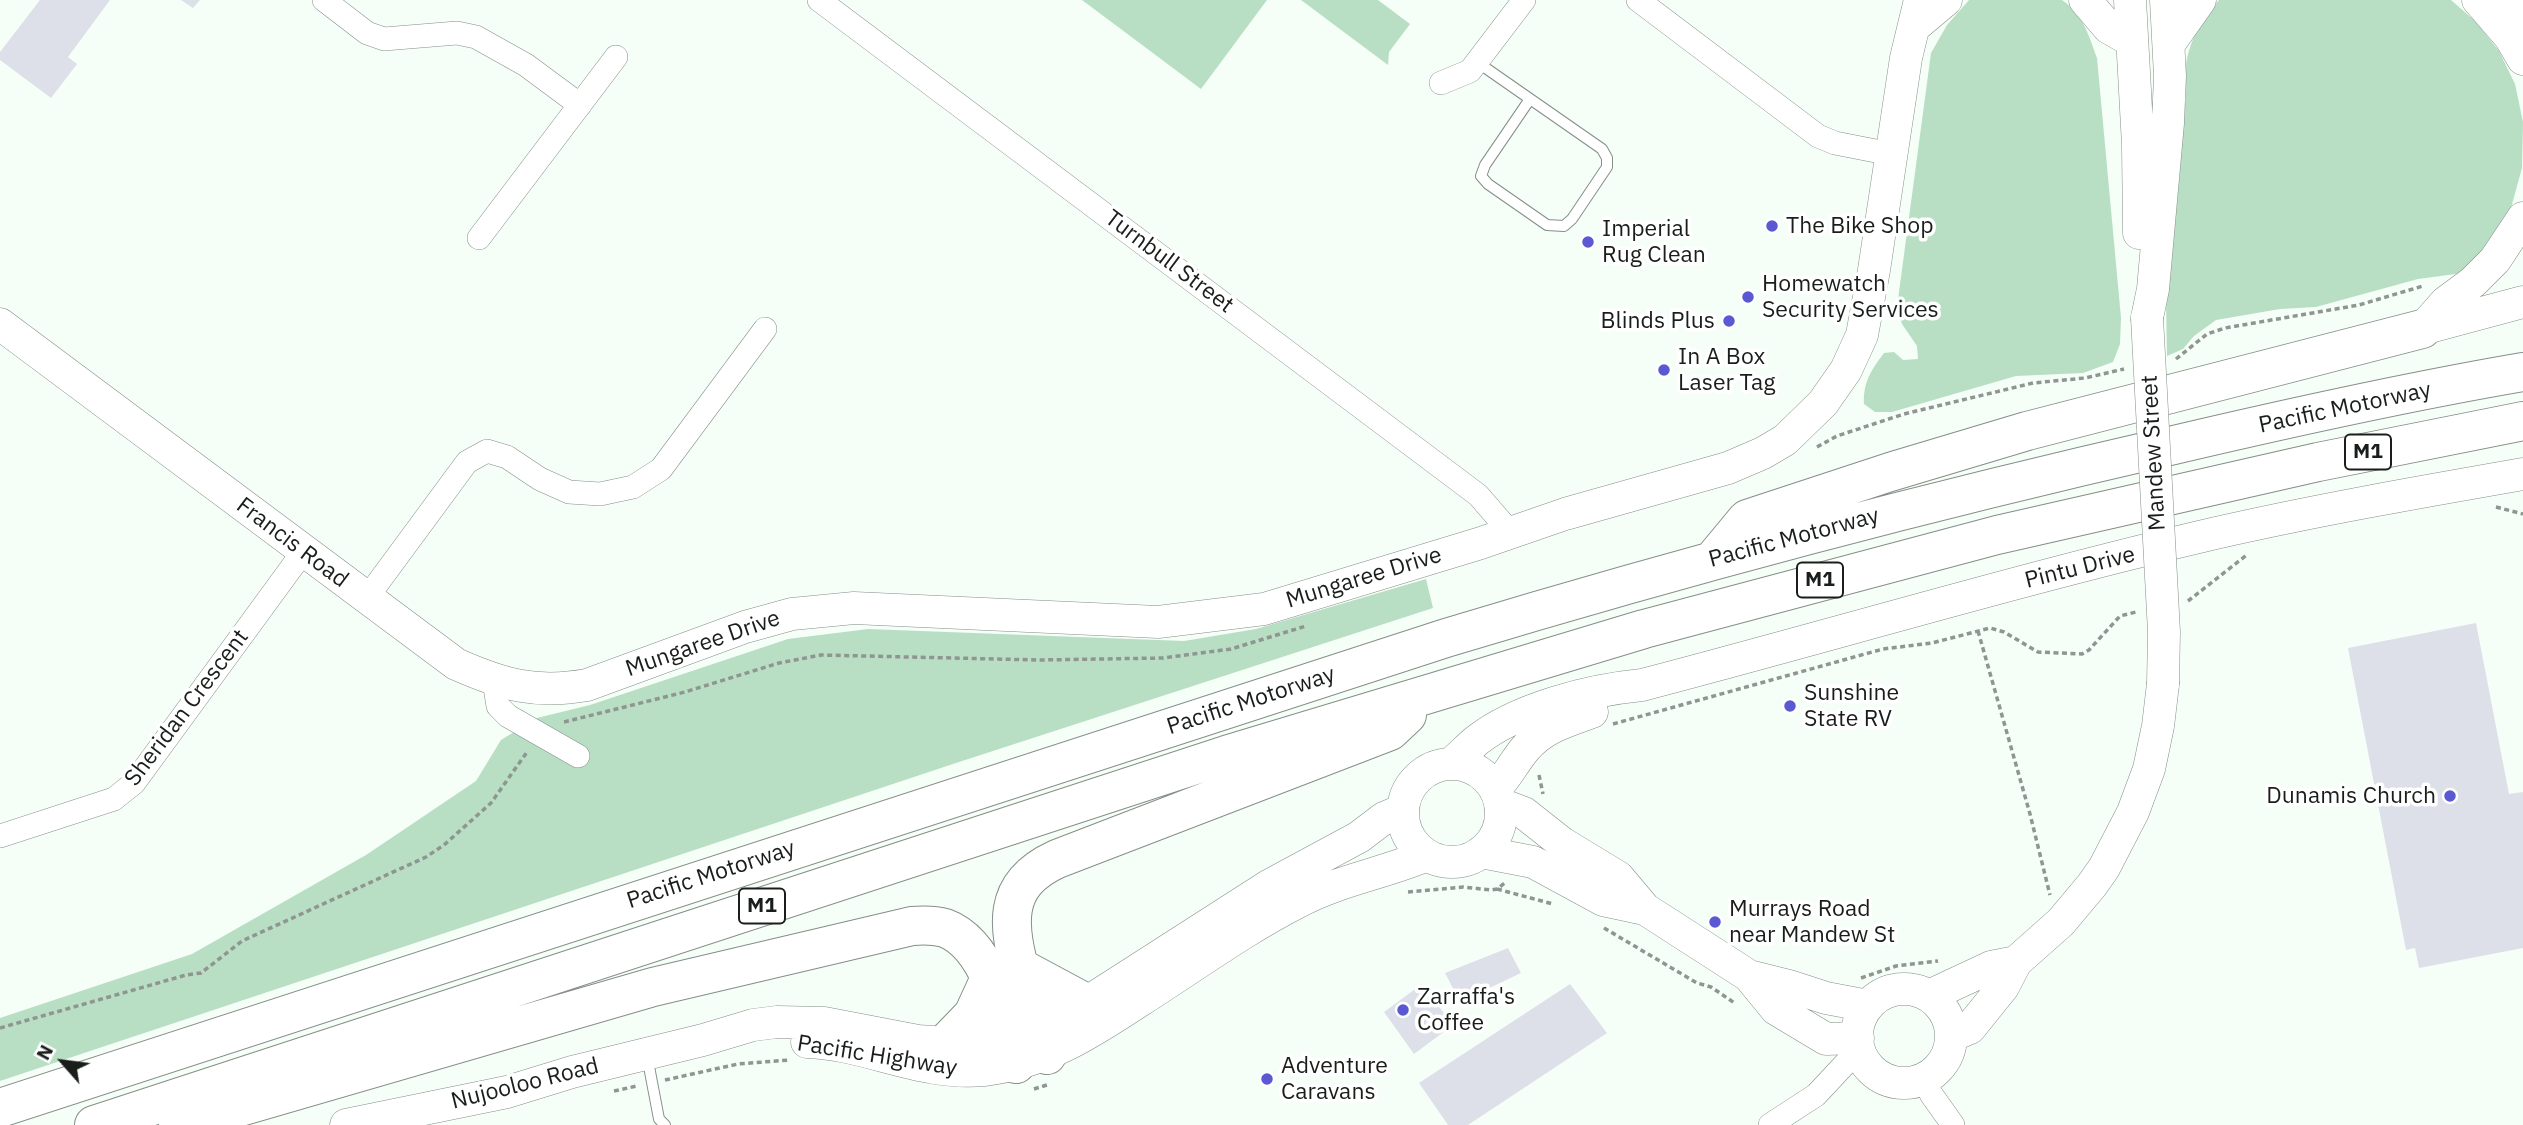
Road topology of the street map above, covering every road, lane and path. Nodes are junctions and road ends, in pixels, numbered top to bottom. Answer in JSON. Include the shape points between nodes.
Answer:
{"nodes":[{"id":1,"x":324,"y":0,"type":"edge"},
{"id":2,"x":819,"y":0,"type":"edge"},
{"id":3,"x":1524,"y":0,"type":"edge"},
{"id":4,"x":1638,"y":0,"type":"edge"},
{"id":5,"x":1946,"y":0,"type":"edge"},
{"id":6,"x":2085,"y":0,"type":"edge"},
{"id":7,"x":2130,"y":0,"type":"edge"},
{"id":8,"x":2166,"y":0,"type":"edge"},
{"id":9,"x":2200,"y":0,"type":"edge"},
{"id":10,"x":2478,"y":0,"type":"edge"},
{"id":11,"x":2514,"y":0,"type":"edge"},
{"id":12,"x":2523,"y":12,"type":"edge"},
{"id":13,"x":1917,"y":13,"type":"edge"},
{"id":14,"x":2132,"y":41,"type":"junction"},
{"id":15,"x":2169,"y":44,"type":"junction"},
{"id":16,"x":616,"y":57,"type":"dead end"},
{"id":17,"x":2523,"y":59,"type":"edge"},
{"id":18,"x":1476,"y":62,"type":"junction"},
{"id":19,"x":1441,"y":83,"type":"dead end"},
{"id":20,"x":1530,"y":99,"type":"junction"},
{"id":21,"x":580,"y":105,"type":"junction"},
{"id":22,"x":1891,"y":154,"type":"junction"},
{"id":23,"x":2523,"y":218,"type":"edge"},
{"id":24,"x":479,"y":238,"type":"dead end"},
{"id":25,"x":2523,"y":302,"type":"edge"},
{"id":26,"x":2147,"y":318,"type":"junction"},
{"id":27,"x":0,"y":324,"type":"edge"},
{"id":28,"x":765,"y":329,"type":"dead end"},
{"id":29,"x":2422,"y":329,"type":"junction"},
{"id":30,"x":2523,"y":372,"type":"edge"},
{"id":31,"x":2523,"y":421,"type":"edge"},
{"id":32,"x":2517,"y":482,"type":"edge"},
{"id":33,"x":2491,"y":507,"type":"dead end"},
{"id":34,"x":2523,"y":514,"type":"edge"},
{"id":35,"x":1511,"y":533,"type":"junction"},
{"id":36,"x":2260,"y":551,"type":"dead end"},
{"id":37,"x":303,"y":552,"type":"junction"},
{"id":38,"x":1713,"y":560,"type":"junction"},
{"id":39,"x":366,"y":599,"type":"junction"},
{"id":40,"x":2182,"y":605,"type":"dead end"},
{"id":41,"x":2146,"y":611,"type":"dead end"},
{"id":42,"x":1978,"y":631,"type":"junction"},
{"id":43,"x":494,"y":681,"type":"junction"},
{"id":44,"x":1642,"y":685,"type":"junction"},
{"id":45,"x":1432,"y":692,"type":"junction"},
{"id":46,"x":1609,"y":725,"type":"dead end"},
{"id":47,"x":578,"y":756,"type":"dead end"},
{"id":48,"x":1451,"y":763,"type":"junction"},
{"id":49,"x":1539,"y":772,"type":"dead end"},
{"id":50,"x":1543,"y":795,"type":"dead end"},
{"id":51,"x":1497,"y":796,"type":"junction"},
{"id":52,"x":1403,"y":810,"type":"junction"},
{"id":53,"x":0,"y":836,"type":"edge"},
{"id":54,"x":1481,"y":852,"type":"junction"},
{"id":55,"x":1427,"y":855,"type":"junction"},
{"id":56,"x":1497,"y":889,"type":"dead end"},
{"id":57,"x":2052,"y":904,"type":"dead end"},
{"id":58,"x":1557,"y":906,"type":"dead end"},
{"id":59,"x":1645,"y":909,"type":"junction"},
{"id":60,"x":1600,"y":926,"type":"dead end"},
{"id":61,"x":1947,"y":958,"type":"dead end"},
{"id":62,"x":2016,"y":962,"type":"junction"},
{"id":63,"x":1005,"y":972,"type":"junction"},
{"id":64,"x":1749,"y":976,"type":"junction"},
{"id":65,"x":1861,"y":994,"type":"junction"},
{"id":66,"x":1929,"y":996,"type":"junction"},
{"id":67,"x":1086,"y":1003,"type":"junction"},
{"id":68,"x":1745,"y":1010,"type":"dead end"},
{"id":69,"x":1951,"y":1036,"type":"junction"},
{"id":70,"x":703,"y":1040,"type":"junction"},
{"id":71,"x":946,"y":1043,"type":"junction"},
{"id":72,"x":1858,"y":1044,"type":"junction"},
{"id":73,"x":1028,"y":1045,"type":"junction"},
{"id":74,"x":646,"y":1053,"type":"junction"},
{"id":75,"x":1924,"y":1078,"type":"junction"},
{"id":76,"x":0,"y":1108,"type":"edge"},
{"id":77,"x":94,"y":1125,"type":"edge"},
{"id":78,"x":178,"y":1125,"type":"edge"},
{"id":79,"x":346,"y":1125,"type":"edge"},
{"id":80,"x":665,"y":1125,"type":"edge"},
{"id":81,"x":1770,"y":1125,"type":"edge"},
{"id":82,"x":1953,"y":1125,"type":"edge"}],
"edges":[{"from":1,"to":21,"type":"street","via":[[368,33],[384,39],[457,33],[476,37],[526,65]]},
{"from":2,"to":35,"type":"street","name":"Turnbull Street","via":[[1478,495]]},
{"from":3,"to":18,"type":"street"},
{"from":4,"to":22,"type":"street","via":[[1818,136]]},
{"from":5,"to":13,"type":"street","name":"Mungaree Drive"},
{"from":6,"to":14,"type":"street","via":[[2109,28]]},
{"from":7,"to":14,"type":"street","name":"Mandew Street"},
{"from":8,"to":15,"type":"street","name":"Mandew Street"},
{"from":9,"to":15,"type":"street"},
{"from":10,"to":17,"type":"street"},
{"from":11,"to":12,"type":"street"},
{"from":13,"to":22,"type":"street","name":"Mungaree Drive"},
{"from":14,"to":26,"type":"street","name":"Mandew Street","via":[[2140,291]]},
{"from":15,"to":26,"type":"street","name":"Mandew Street","via":[[2168,122]]},
{"from":16,"to":21,"type":"street"},
{"from":18,"to":19,"type":"street","via":[[1470,71]]},
{"from":18,"to":20,"type":"lane"},
{"from":20,"to":20,"type":"lane","via":[[1602,149],[1607,158],[1607,167],[1564,226],[1547,225],[1481,176]]},
{"from":21,"to":24,"type":"street"},
{"from":22,"to":35,"type":"street","name":"Mungaree Drive","via":[[1862,335],[1839,381],[1804,423],[1774,447],[1740,463]]},
{"from":23,"to":29,"type":"street","via":[[2495,260]]},
{"from":25,"to":29,"type":"street"},
{"from":26,"to":62,"type":"street","name":"Mandew Street","bridge":true,"via":[[2164,632],[2158,726],[2149,769],[2124,832],[2078,903]]},
{"from":27,"to":37,"type":"street","name":"Francis Road"},
{"from":28,"to":39,"type":"street","via":[[661,469],[634,487],[600,494],[569,492],[487,451],[467,462]]},
{"from":29,"to":38,"type":"highway","via":[[2027,431],[1890,472],[1747,519]]},
{"from":30,"to":38,"type":"highway","name":"Pacific Motorway","number":"M1","via":[[2050,473]]},
{"from":31,"to":45,"type":"highway","name":"Pacific Motorway","number":"M1","via":[[1997,535],[1720,607]]},
{"from":32,"to":44,"type":"street","name":"Pintu Drive","via":[[2345,506],[2216,533]]},
{"from":33,"to":34,"type":"path"},
{"from":35,"to":43,"type":"street","name":"Mungaree Drive","via":[[1264,608],[1158,622],[853,608],[792,614],[745,627],[587,685],[560,689]]},
{"from":36,"to":40,"type":"path","via":[[2247,554]]},
{"from":37,"to":39,"type":"street","name":"Francis Road"},
{"from":37,"to":53,"type":"street","name":"Sheridan Crescent","via":[[134,783],[114,799]]},
{"from":38,"to":76,"type":"highway","name":"Pacific Motorway","number":"M1","via":[[1446,638]]},
{"from":39,"to":43,"type":"street","name":"Francis Road","via":[[456,664]]},
{"from":41,"to":42,"type":"path","via":[[2120,616],[2082,653],[2038,652],[2004,632]]},
{"from":42,"to":46,"type":"path","via":[[1883,649]]},
{"from":42,"to":57,"type":"path"},
{"from":43,"to":47,"type":"street","via":[[498,706],[508,716]]},
{"from":44,"to":48,"type":"street","name":"Pintu Drive","via":[[1609,688],[1543,707],[1478,740]]},
{"from":44,"to":51,"type":"street","name":"Pintu Drive","via":[[1614,704],[1555,725],[1538,736],[1523,751]]},
{"from":45,"to":63,"type":"highway","via":[[1390,731],[1038,869],[1020,889],[1011,916]]},
{"from":45,"to":77,"type":"highway","name":"Pacific Motorway","number":"M1"},
{"from":48,"to":51,"type":"street","via":[[1477,770]]},
{"from":48,"to":52,"type":"street","via":[[1424,772],[1413,783]]},
{"from":49,"to":50,"type":"path"},
{"from":51,"to":54,"type":"street","via":[[1497,831]]},
{"from":51,"to":59,"type":"street","via":[[1618,877]]},
{"from":52,"to":55,"type":"street","via":[[1409,836]]},
{"from":52,"to":67,"type":"street","name":"Pacific Highway","via":[[1270,885]]},
{"from":54,"to":55,"type":"street","via":[[1455,862]]},
{"from":54,"to":59,"type":"street","via":[[1533,862],[1603,900]]},
{"from":55,"to":73,"type":"street","name":"Pacific Highway","via":[[1299,901],[1078,1041]]},
{"from":56,"to":58,"type":"path"},
{"from":59,"to":64,"type":"street"},
{"from":60,"to":68,"type":"path","via":[[1697,983],[1711,986]]},
{"from":61,"to":65,"type":"path","via":[[1896,966]]},
{"from":62,"to":66,"type":"street","name":"Mandew Street","via":[[1991,967]]},
{"from":62,"to":69,"type":"street","name":"Mandew Street","via":[[2003,987],[1970,1028]]},
{"from":63,"to":67,"type":"highway"},
{"from":63,"to":71,"type":"highway"},
{"from":63,"to":73,"type":"highway"},
{"from":63,"to":78,"type":"highway","via":[[979,956],[957,934],[939,926],[912,926],[642,991]]},
{"from":64,"to":65,"type":"street","via":[[1826,998]]},
{"from":64,"to":72,"type":"street","via":[[1776,1009],[1803,1027],[1826,1039]]},
{"from":65,"to":66,"type":"street","via":[[1878,997],[1903,989]]},
{"from":65,"to":72,"type":"street"},
{"from":66,"to":69,"type":"street","via":[[1949,1020]]},
{"from":67,"to":73,"type":"street","name":"Pacific Highway"},
{"from":69,"to":75,"type":"street","via":[[1944,1061]]},
{"from":70,"to":71,"type":"street","name":"Pacific Highway","via":[[754,1025],[801,1021]]},
{"from":70,"to":73,"type":"street","name":"Pacific Highway","via":[[817,1042],[946,1070],[981,1070]]},
{"from":70,"to":74,"type":"street","name":"Nujooloo Road"},
{"from":71,"to":73,"type":"street","name":"Pacific Highway"},
{"from":72,"to":75,"type":"street","via":[[1866,1063],[1878,1074],[1908,1083]]},
{"from":72,"to":81,"type":"street","via":[[1816,1095]]},
{"from":74,"to":79,"type":"street","name":"Nujooloo Road","via":[[507,1092]]},
{"from":74,"to":80,"type":"lane","via":[[659,1119]]},
{"from":75,"to":82,"type":"street"}]}
